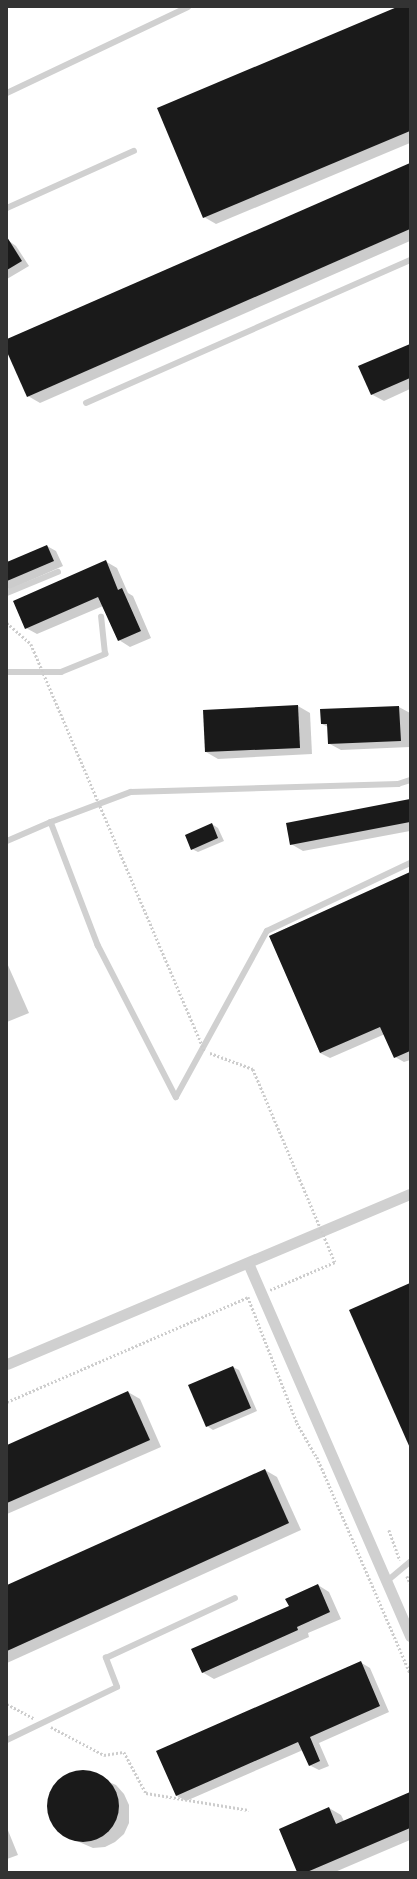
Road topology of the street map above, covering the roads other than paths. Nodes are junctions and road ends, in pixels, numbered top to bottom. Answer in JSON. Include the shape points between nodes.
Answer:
{"nodes":[{"id":1,"x":188,"y":7,"type":"edge"},
{"id":2,"x":7,"y":94,"type":"edge"},
{"id":3,"x":134,"y":151,"type":"dead end"},
{"id":4,"x":7,"y":208,"type":"edge"},
{"id":5,"x":410,"y":260,"type":"edge"},
{"id":6,"x":86,"y":403,"type":"dead end"},
{"id":7,"x":58,"y":572,"type":"dead end"},
{"id":8,"x":7,"y":593,"type":"edge"},
{"id":9,"x":101,"y":617,"type":"dead end"},
{"id":10,"x":7,"y":672,"type":"edge"},
{"id":11,"x":410,"y":780,"type":"edge"},
{"id":12,"x":51,"y":822,"type":"junction"},
{"id":13,"x":7,"y":841,"type":"edge"},
{"id":14,"x":410,"y":863,"type":"edge"},
{"id":15,"x":410,"y":1194,"type":"edge"},
{"id":16,"x":248,"y":1263,"type":"junction"},
{"id":17,"x":7,"y":1364,"type":"edge"},
{"id":18,"x":410,"y":1562,"type":"edge"},
{"id":19,"x":385,"y":1582,"type":"junction"},
{"id":20,"x":235,"y":1598,"type":"dead end"},
{"id":21,"x":410,"y":1636,"type":"edge"},
{"id":22,"x":7,"y":1740,"type":"edge"}],
"edges":[{"from":1,"to":2,"type":"lane"},
{"from":3,"to":4,"type":"lane"},
{"from":5,"to":6,"type":"lane"},
{"from":7,"to":8,"type":"lane"},
{"from":9,"to":10,"type":"lane","via":[[105,654],[61,672]]},
{"from":11,"to":12,"type":"lane","via":[[398,784],[131,792]]},
{"from":12,"to":13,"type":"lane"},
{"from":12,"to":14,"type":"lane","via":[[98,945],[176,1097],[266,931]]},
{"from":15,"to":16,"type":"street"},
{"from":16,"to":17,"type":"street"},
{"from":16,"to":19,"type":"street"},
{"from":18,"to":19,"type":"lane"},
{"from":19,"to":21,"type":"street"},
{"from":20,"to":22,"type":"lane","via":[[106,1658],[117,1687]]}]}
